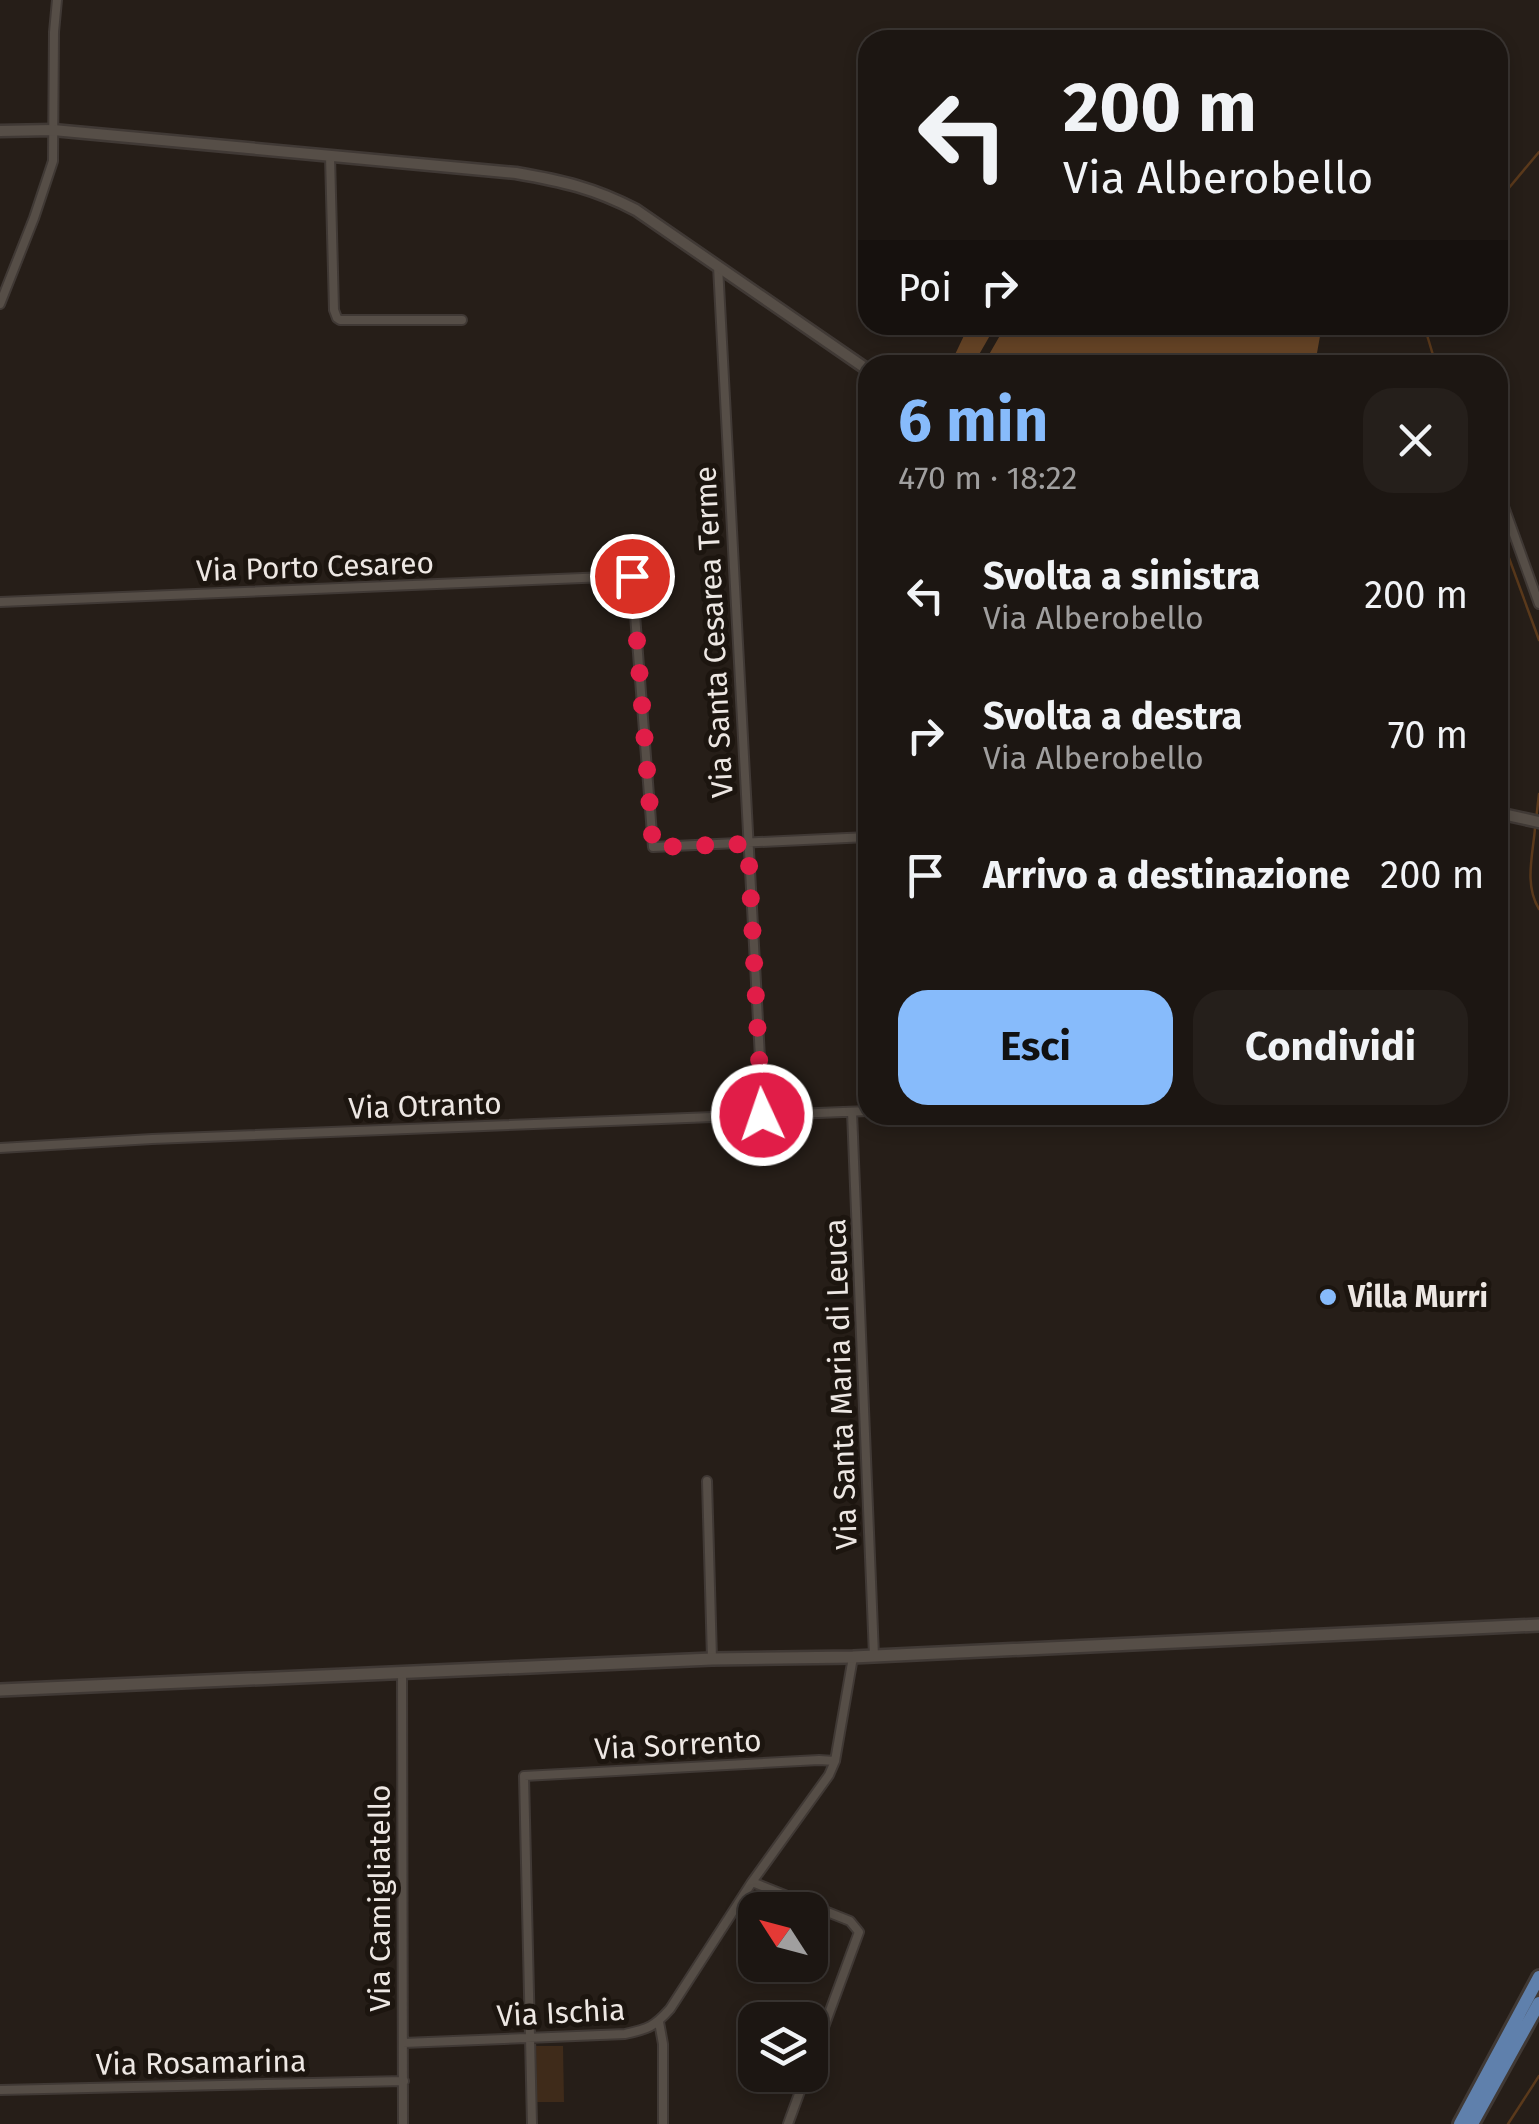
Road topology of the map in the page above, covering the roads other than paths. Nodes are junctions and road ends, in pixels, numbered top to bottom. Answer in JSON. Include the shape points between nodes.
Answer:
{"nodes":[{"id":1,"x":57,"y":0,"type":"edge"},
{"id":2,"x":53,"y":130,"type":"junction"},
{"id":3,"x":0,"y":132,"type":"edge"},
{"id":4,"x":330,"y":156,"type":"junction"},
{"id":5,"x":718,"y":266,"type":"junction"},
{"id":6,"x":0,"y":304,"type":"edge"},
{"id":7,"x":462,"y":320,"type":"dead end"},
{"id":8,"x":858,"y":363,"type":"edge"},
{"id":9,"x":1508,"y":518,"type":"edge"},
{"id":10,"x":0,"y":602,"type":"edge"},
{"id":11,"x":1539,"y":604,"type":"edge"},
{"id":12,"x":1508,"y":815,"type":"edge"},
{"id":13,"x":1539,"y":822,"type":"edge"},
{"id":14,"x":858,"y":838,"type":"edge"},
{"id":15,"x":748,"y":844,"type":"junction"},
{"id":16,"x":852,"y":1112,"type":"junction"},
{"id":17,"x":858,"y":1112,"type":"edge"},
{"id":18,"x":762,"y":1115,"type":"junction"},
{"id":19,"x":0,"y":1148,"type":"edge"},
{"id":20,"x":707,"y":1481,"type":"dead end"},
{"id":21,"x":1539,"y":1625,"type":"edge"},
{"id":22,"x":874,"y":1656,"type":"junction"},
{"id":23,"x":853,"y":1657,"type":"junction"},
{"id":24,"x":712,"y":1659,"type":"junction"},
{"id":25,"x":402,"y":1673,"type":"junction"},
{"id":26,"x":0,"y":1690,"type":"edge"},
{"id":27,"x":835,"y":1761,"type":"junction"},
{"id":28,"x":752,"y":1882,"type":"junction"},
{"id":29,"x":1539,"y":1977,"type":"edge"},
{"id":30,"x":1539,"y":2003,"type":"edge"},
{"id":31,"x":828,"y":2014,"type":"edge"},
{"id":32,"x":658,"y":2022,"type":"junction"},
{"id":33,"x":530,"y":2038,"type":"junction"},
{"id":34,"x":403,"y":2043,"type":"junction"},
{"id":35,"x":404,"y":2080,"type":"junction"},
{"id":36,"x":0,"y":2090,"type":"edge"},
{"id":37,"x":800,"y":2092,"type":"edge"},
{"id":38,"x":404,"y":2124,"type":"edge"},
{"id":39,"x":532,"y":2124,"type":"edge"},
{"id":40,"x":664,"y":2124,"type":"edge"},
{"id":41,"x":788,"y":2124,"type":"edge"},
{"id":42,"x":1460,"y":2124,"type":"edge"},
{"id":43,"x":1472,"y":2124,"type":"edge"}],
"edges":[{"from":1,"to":2,"type":"street"},
{"from":2,"to":3,"type":"street"},
{"from":2,"to":4,"type":"street"},
{"from":2,"to":6,"type":"street","via":[[53,161]]},
{"from":4,"to":5,"type":"street","via":[[560,180],[607,194]]},
{"from":4,"to":7,"type":"street","via":[[337,318]]},
{"from":5,"to":8,"type":"street"},
{"from":5,"to":15,"type":"street","name":"Via Santa Cesarea Terme"},
{"from":9,"to":11,"type":"street"},
{"from":10,"to":15,"type":"street","name":"Via Porto Cesareo","via":[[632,576],[653,847]]},
{"from":12,"to":13,"type":"street"},
{"from":14,"to":15,"type":"street"},
{"from":15,"to":18,"type":"street","name":"Via Santa Cesarea Terme"},
{"from":16,"to":17,"type":"street","name":"Via Otranto"},
{"from":16,"to":18,"type":"street","name":"Via Otranto"},
{"from":16,"to":22,"type":"street","name":"Via Santa Maria di Leuca"},
{"from":18,"to":19,"type":"street","name":"Via Otranto"},
{"from":20,"to":24,"type":"street"},
{"from":21,"to":22,"type":"main road"},
{"from":22,"to":23,"type":"main road"},
{"from":23,"to":24,"type":"main road"},
{"from":23,"to":27,"type":"street","name":"Via Ischia"},
{"from":24,"to":25,"type":"main road"},
{"from":25,"to":26,"type":"main road"},
{"from":25,"to":34,"type":"street","name":"Via Camigliatello"},
{"from":27,"to":28,"type":"street","name":"Via Ischia"},
{"from":27,"to":33,"type":"street","name":"Via Sorrento","via":[[524,1776]]},
{"from":28,"to":31,"type":"street","via":[[850,1921],[858,1932]]},
{"from":28,"to":32,"type":"street","name":"Via Ischia"},
{"from":29,"to":42,"type":"highway"},
{"from":30,"to":43,"type":"highway"},
{"from":32,"to":33,"type":"street","name":"Via Ischia","via":[[624,2034]]},
{"from":32,"to":40,"type":"street"},
{"from":33,"to":34,"type":"street","name":"Via Ischia"},
{"from":33,"to":39,"type":"street"},
{"from":34,"to":35,"type":"street","name":"Via Camigliatello"},
{"from":35,"to":36,"type":"street","name":"Via Rosamarina"},
{"from":35,"to":38,"type":"street","name":"Via Camigliatello"},
{"from":37,"to":41,"type":"street"}]}
